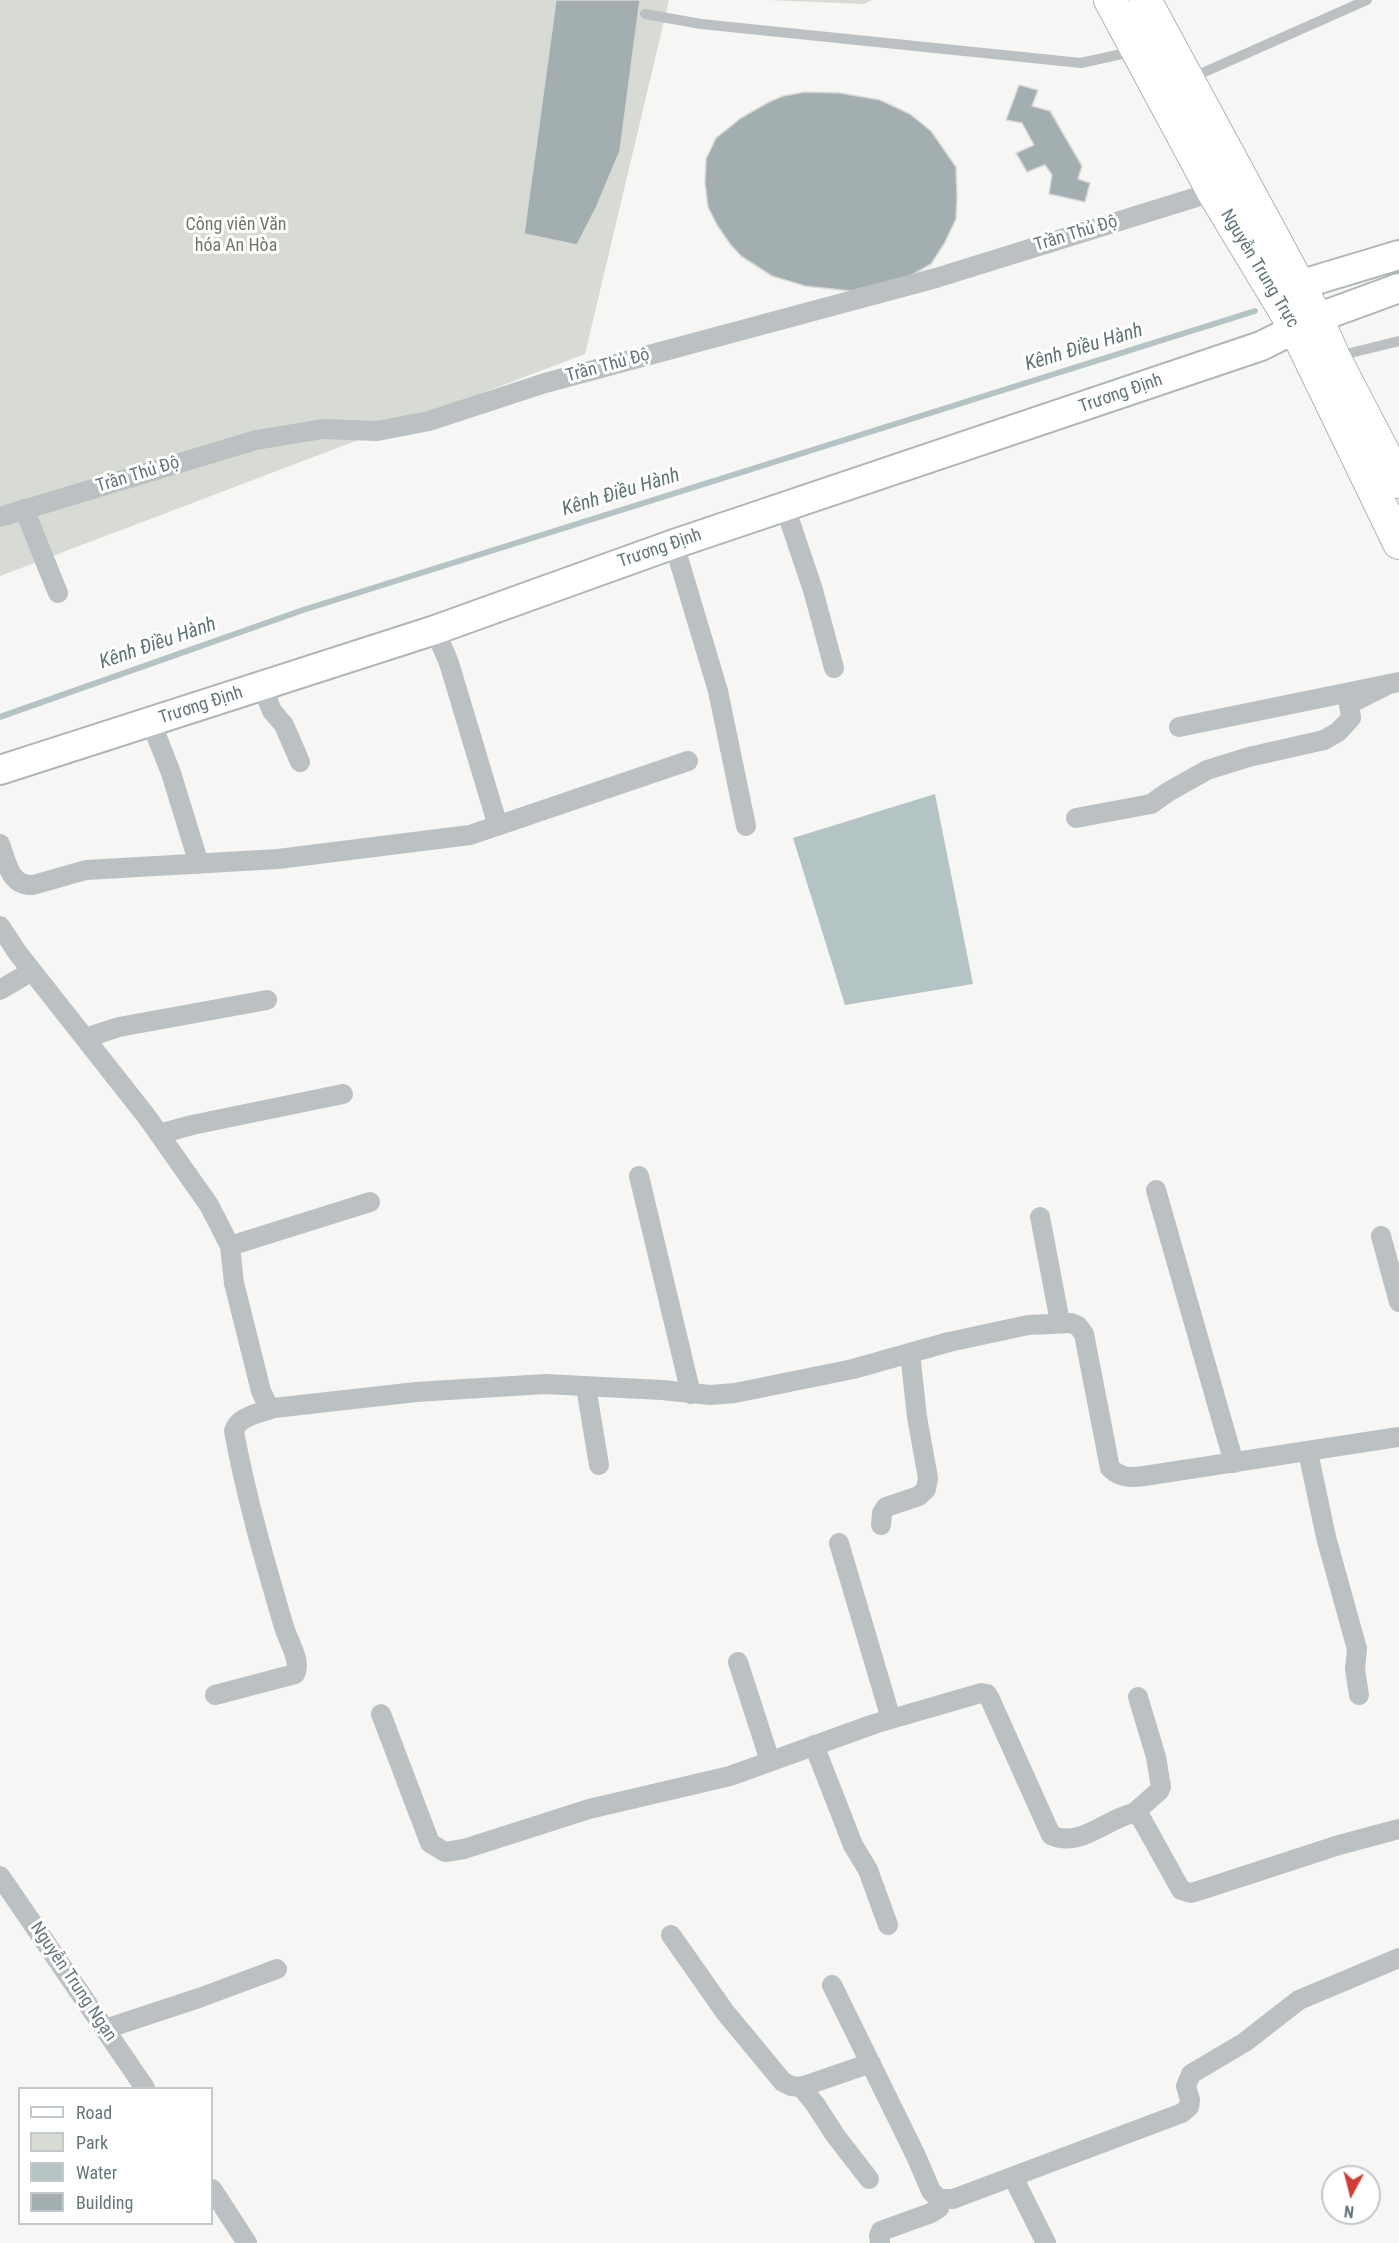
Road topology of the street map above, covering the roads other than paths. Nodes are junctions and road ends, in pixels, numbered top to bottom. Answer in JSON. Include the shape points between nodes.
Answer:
{"nodes":[{"id":1,"x":1110,"y":0,"type":"edge"},
{"id":2,"x":1145,"y":0,"type":"edge"},
{"id":3,"x":1366,"y":0,"type":"edge"},
{"id":4,"x":645,"y":14,"type":"dead end"},
{"id":5,"x":1166,"y":37,"type":"junction"},
{"id":6,"x":1137,"y":50,"type":"junction"},
{"id":7,"x":1188,"y":79,"type":"junction"},
{"id":8,"x":1214,"y":192,"type":"junction"},
{"id":9,"x":1399,"y":255,"type":"edge"},
{"id":10,"x":1399,"y":288,"type":"edge"},
{"id":11,"x":1287,"y":290,"type":"junction"},
{"id":12,"x":1306,"y":323,"type":"junction"},
{"id":13,"x":1399,"y":341,"type":"edge"},
{"id":14,"x":1334,"y":357,"type":"junction"},
{"id":15,"x":1399,"y":482,"type":"edge"},
{"id":16,"x":785,"y":507,"type":"junction"},
{"id":17,"x":24,"y":509,"type":"junction"},
{"id":18,"x":0,"y":517,"type":"edge"},
{"id":19,"x":1399,"y":543,"type":"edge"},
{"id":20,"x":674,"y":544,"type":"junction"},
{"id":21,"x":58,"y":593,"type":"dead end"},
{"id":22,"x":435,"y":630,"type":"junction"},
{"id":23,"x":834,"y":668,"type":"dead end"},
{"id":24,"x":1392,"y":684,"type":"edge"},
{"id":25,"x":262,"y":686,"type":"junction"},
{"id":26,"x":151,"y":722,"type":"junction"},
{"id":27,"x":1179,"y":727,"type":"dead end"},
{"id":28,"x":688,"y":761,"type":"dead end"},
{"id":29,"x":300,"y":762,"type":"dead end"},
{"id":30,"x":0,"y":770,"type":"edge"},
{"id":31,"x":1076,"y":818,"type":"dead end"},
{"id":32,"x":498,"y":826,"type":"junction"},
{"id":33,"x":746,"y":826,"type":"dead end"},
{"id":34,"x":0,"y":844,"type":"edge"},
{"id":35,"x":199,"y":864,"type":"junction"},
{"id":36,"x":0,"y":926,"type":"edge"},
{"id":37,"x":32,"y":971,"type":"junction"},
{"id":38,"x":0,"y":990,"type":"edge"},
{"id":39,"x":267,"y":1000,"type":"dead end"},
{"id":40,"x":85,"y":1038,"type":"junction"},
{"id":41,"x":343,"y":1094,"type":"dead end"},
{"id":42,"x":159,"y":1134,"type":"junction"},
{"id":43,"x":639,"y":1176,"type":"dead end"},
{"id":44,"x":1156,"y":1190,"type":"dead end"},
{"id":45,"x":370,"y":1202,"type":"dead end"},
{"id":46,"x":1040,"y":1216,"type":"dead end"},
{"id":47,"x":1381,"y":1236,"type":"dead end"},
{"id":48,"x":230,"y":1246,"type":"junction"},
{"id":49,"x":1399,"y":1302,"type":"edge"},
{"id":50,"x":1060,"y":1322,"type":"junction"},
{"id":51,"x":910,"y":1353,"type":"junction"},
{"id":52,"x":586,"y":1387,"type":"junction"},
{"id":53,"x":691,"y":1394,"type":"junction"},
{"id":54,"x":274,"y":1408,"type":"junction"},
{"id":55,"x":1399,"y":1437,"type":"edge"},
{"id":56,"x":1308,"y":1452,"type":"junction"},
{"id":57,"x":1234,"y":1463,"type":"junction"},
{"id":58,"x":599,"y":1465,"type":"dead end"},
{"id":59,"x":881,"y":1525,"type":"dead end"},
{"id":60,"x":839,"y":1543,"type":"dead end"},
{"id":61,"x":738,"y":1662,"type":"dead end"},
{"id":62,"x":215,"y":1695,"type":"dead end"},
{"id":63,"x":1359,"y":1695,"type":"dead end"},
{"id":64,"x":1138,"y":1697,"type":"dead end"},
{"id":65,"x":381,"y":1714,"type":"dead end"},
{"id":66,"x":891,"y":1719,"type":"junction"},
{"id":67,"x":814,"y":1745,"type":"junction"},
{"id":68,"x":770,"y":1761,"type":"junction"},
{"id":69,"x":1134,"y":1814,"type":"junction"},
{"id":70,"x":1399,"y":1828,"type":"edge"},
{"id":71,"x":0,"y":1876,"type":"edge"},
{"id":72,"x":888,"y":1925,"type":"dead end"},
{"id":73,"x":671,"y":1935,"type":"dead end"},
{"id":74,"x":1399,"y":1959,"type":"edge"},
{"id":75,"x":277,"y":1969,"type":"dead end"},
{"id":76,"x":832,"y":1985,"type":"dead end"},
{"id":77,"x":105,"y":2029,"type":"junction"},
{"id":78,"x":871,"y":2063,"type":"junction"},
{"id":79,"x":144,"y":2087,"type":"edge"},
{"id":80,"x":801,"y":2087,"type":"junction"},
{"id":81,"x":1013,"y":2177,"type":"junction"},
{"id":82,"x":869,"y":2179,"type":"dead end"},
{"id":83,"x":213,"y":2190,"type":"edge"},
{"id":84,"x":939,"y":2199,"type":"junction"},
{"id":85,"x":248,"y":2243,"type":"edge"},
{"id":86,"x":880,"y":2243,"type":"edge"},
{"id":87,"x":1047,"y":2243,"type":"edge"}],
"edges":[{"from":1,"to":6,"type":"main road","name":"Nguyễn Trung Trực"},
{"from":2,"to":5,"type":"main road","name":"Nguyễn Trung Trực"},
{"from":3,"to":7,"type":"lane"},
{"from":4,"to":6,"type":"lane","via":[[701,24],[1081,63]]},
{"from":5,"to":6,"type":"main road"},
{"from":5,"to":7,"type":"main road","name":"Nguyễn Trung Trực"},
{"from":6,"to":8,"type":"main road","name":"Nguyễn Trung Trực"},
{"from":7,"to":11,"type":"main road","name":"Nguyễn Trung Trực"},
{"from":8,"to":11,"type":"main road","name":"Nguyễn Trung Trực"},
{"from":8,"to":17,"type":"street","name":"Trần Thủ Độ","via":[[936,278],[545,383],[429,420],[376,431],[323,429],[256,440]]},
{"from":9,"to":11,"type":"street"},
{"from":10,"to":12,"type":"street","name":"Trương Định"},
{"from":11,"to":12,"type":"main road","name":"Nguyễn Trung Trực"},
{"from":12,"to":14,"type":"main road","name":"Nguyễn Trung Trực"},
{"from":12,"to":16,"type":"street","name":"Trương Định","via":[[1261,346]]},
{"from":12,"to":19,"type":"main road","name":"Nguyễn Trung Trực"},
{"from":13,"to":14,"type":"lane"},
{"from":14,"to":15,"type":"main road","name":"Nguyễn Trung Trực"},
{"from":16,"to":20,"type":"street","name":"Trương Định"},
{"from":16,"to":23,"type":"street"},
{"from":17,"to":18,"type":"street","name":"Trần Thủ Độ"},
{"from":17,"to":21,"type":"street"},
{"from":20,"to":22,"type":"street","name":"Trương Định"},
{"from":20,"to":33,"type":"street","via":[[718,691]]},
{"from":22,"to":25,"type":"street","name":"Trương Định"},
{"from":22,"to":32,"type":"street","via":[[449,663]]},
{"from":24,"to":27,"type":"street"},
{"from":24,"to":31,"type":"street","via":[[1349,704],[1351,718],[1324,740],[1207,770],[1151,804]]},
{"from":25,"to":26,"type":"street","name":"Trương Định"},
{"from":25,"to":29,"type":"street"},
{"from":26,"to":30,"type":"street","name":"Trương Định"},
{"from":26,"to":35,"type":"street"},
{"from":28,"to":32,"type":"street"},
{"from":32,"to":35,"type":"street","via":[[459,837],[278,859]]},
{"from":34,"to":35,"type":"street","via":[[13,877],[24,885],[86,870]]},
{"from":36,"to":37,"type":"street"},
{"from":37,"to":38,"type":"street"},
{"from":37,"to":40,"type":"street"},
{"from":39,"to":40,"type":"street","via":[[119,1027]]},
{"from":40,"to":42,"type":"street"},
{"from":41,"to":42,"type":"street"},
{"from":42,"to":48,"type":"street","via":[[209,1205]]},
{"from":43,"to":53,"type":"street"},
{"from":44,"to":57,"type":"street"},
{"from":45,"to":48,"type":"street"},
{"from":46,"to":50,"type":"street"},
{"from":47,"to":49,"type":"street"},
{"from":48,"to":54,"type":"street","via":[[234,1282],[261,1391],[268,1406]]},
{"from":50,"to":51,"type":"street","via":[[1028,1325]]},
{"from":50,"to":57,"type":"street","via":[[1078,1326],[1084,1334],[1110,1468],[1116,1473],[1129,1478]]},
{"from":51,"to":53,"type":"street","via":[[735,1393]]},
{"from":51,"to":59,"type":"street","via":[[928,1478],[926,1490],[920,1496],[886,1507]]},
{"from":52,"to":53,"type":"street"},
{"from":52,"to":54,"type":"street","via":[[482,1387]]},
{"from":52,"to":58,"type":"street"},
{"from":54,"to":62,"type":"street","via":[[236,1424],[234,1431],[297,1671]]},
{"from":55,"to":56,"type":"street"},
{"from":56,"to":57,"type":"street"},
{"from":56,"to":63,"type":"street","via":[[1356,1649]]},
{"from":60,"to":66,"type":"street"},
{"from":61,"to":68,"type":"street"},
{"from":64,"to":69,"type":"street","via":[[1161,1787]]},
{"from":65,"to":68,"type":"street","via":[[430,1843],[446,1852],[589,1809],[730,1776]]},
{"from":66,"to":67,"type":"street"},
{"from":66,"to":69,"type":"street","via":[[987,1694],[1052,1835],[1068,1839]]},
{"from":67,"to":68,"type":"street"},
{"from":67,"to":72,"type":"street"},
{"from":69,"to":70,"type":"street","via":[[1141,1818],[1181,1890],[1191,1893]]},
{"from":71,"to":77,"type":"street","name":"Nguyễn Trung Ngạn"},
{"from":73,"to":80,"type":"street","via":[[773,2071],[783,2082]]},
{"from":74,"to":81,"type":"street","via":[[1299,2000],[1245,2042],[1191,2074],[1186,2086],[1189,2107],[1182,2113]]},
{"from":75,"to":77,"type":"street"},
{"from":76,"to":78,"type":"street"},
{"from":77,"to":79,"type":"street","name":"Nguyễn Trung Ngạn"},
{"from":78,"to":80,"type":"street"},
{"from":78,"to":84,"type":"street","via":[[931,2191]]},
{"from":80,"to":82,"type":"street"},
{"from":81,"to":84,"type":"street","via":[[953,2199]]},
{"from":81,"to":87,"type":"street"},
{"from":83,"to":85,"type":"street"},
{"from":84,"to":86,"type":"street","via":[[939,2208],[931,2213],[881,2231]]}]}
